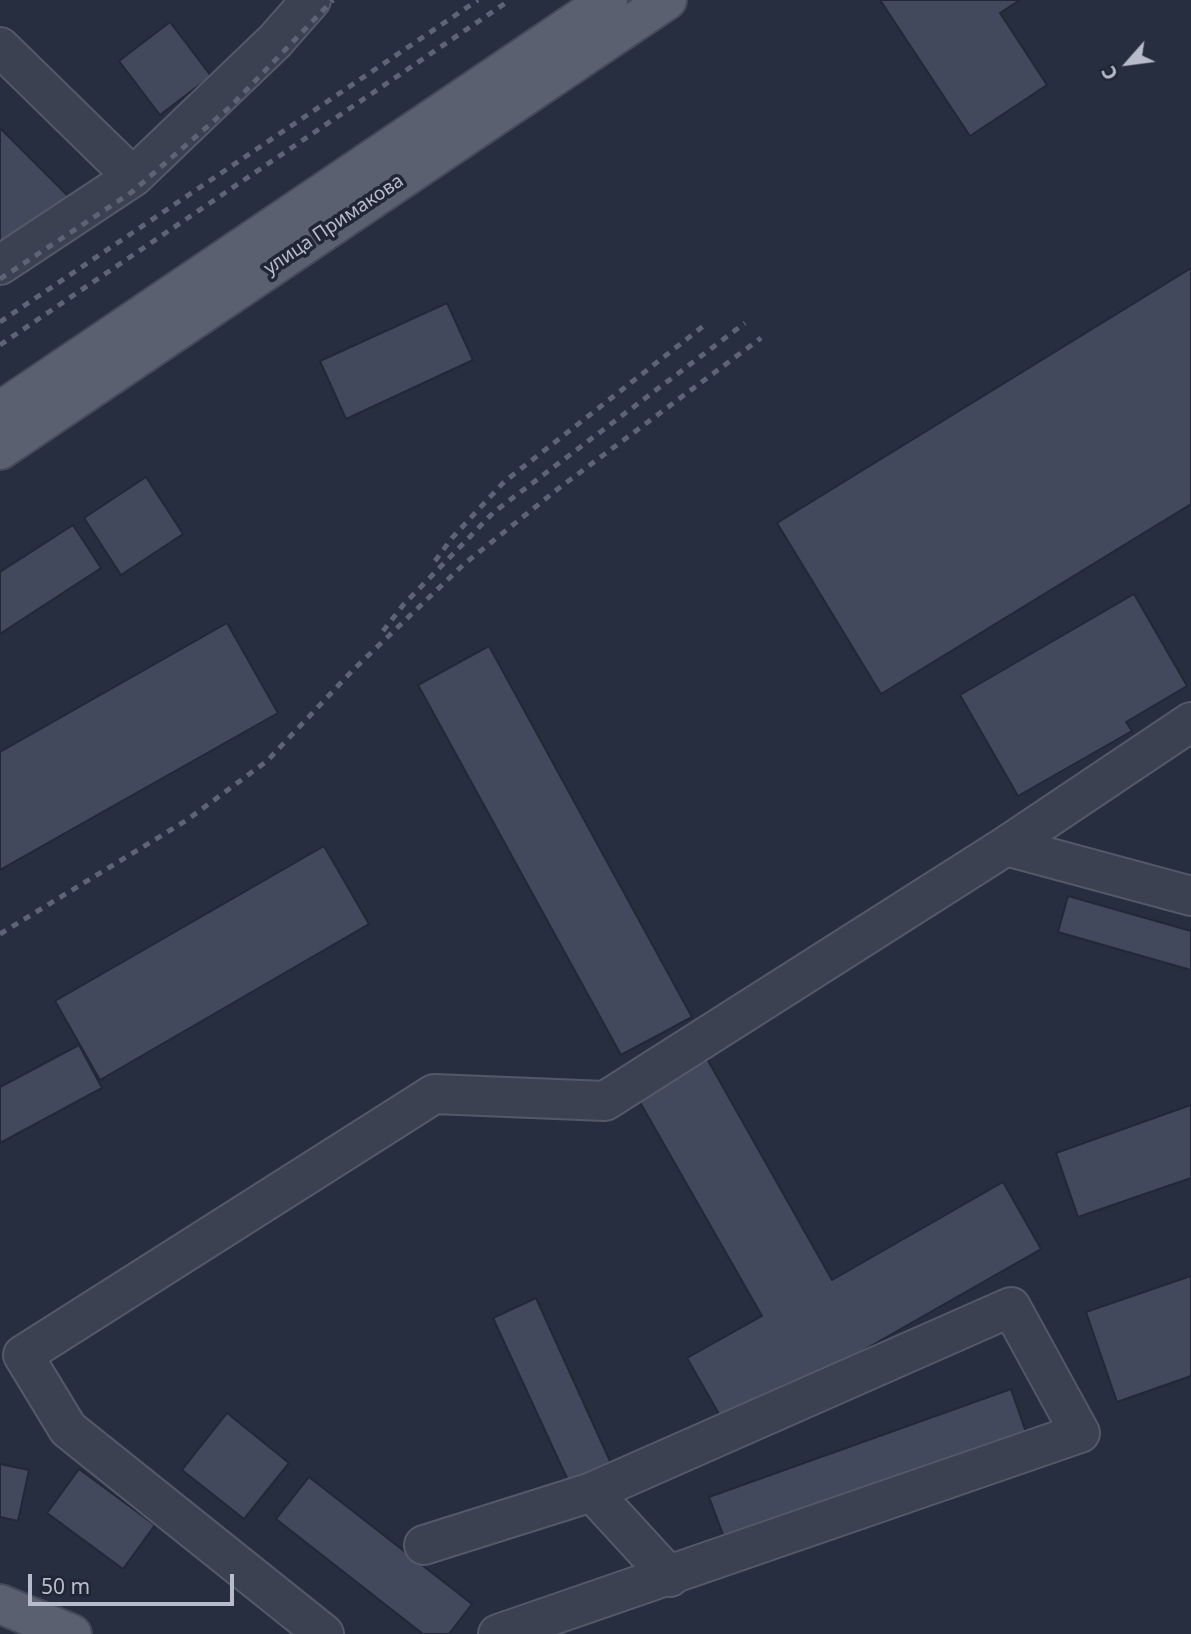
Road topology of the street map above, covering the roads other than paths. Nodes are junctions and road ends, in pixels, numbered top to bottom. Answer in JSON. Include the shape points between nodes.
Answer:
{"nodes":[{"id":1,"x":311,"y":0,"type":"edge"},
{"id":2,"x":608,"y":0,"type":"edge"},
{"id":3,"x":667,"y":0,"type":"edge"},
{"id":4,"x":0,"y":47,"type":"edge"},
{"id":5,"x":133,"y":177,"type":"junction"},
{"id":6,"x":0,"y":265,"type":"edge"},
{"id":7,"x":0,"y":411,"type":"edge"},
{"id":8,"x":0,"y":450,"type":"edge"},
{"id":9,"x":1191,"y":722,"type":"edge"},
{"id":10,"x":1006,"y":846,"type":"junction"},
{"id":11,"x":1191,"y":896,"type":"edge"},
{"id":12,"x":592,"y":1492,"type":"junction"},
{"id":13,"x":424,"y":1545,"type":"dead end"},
{"id":14,"x":670,"y":1577,"type":"junction"},
{"id":15,"x":0,"y":1604,"type":"edge"},
{"id":16,"x":0,"y":1628,"type":"edge"},
{"id":17,"x":15,"y":1634,"type":"edge"},
{"id":18,"x":72,"y":1634,"type":"edge"},
{"id":19,"x":324,"y":1634,"type":"edge"},
{"id":20,"x":498,"y":1634,"type":"edge"}],
"edges":[{"from":1,"to":5,"type":"street","via":[[275,41]]},
{"from":2,"to":7,"type":"main road","name":"улица Примакова"},
{"from":3,"to":8,"type":"main road","name":"улица Примакова"},
{"from":4,"to":5,"type":"street"},
{"from":5,"to":6,"type":"street"},
{"from":9,"to":10,"type":"street"},
{"from":10,"to":11,"type":"street"},
{"from":10,"to":19,"type":"street","via":[[605,1101],[434,1094],[23,1355],[68,1429]]},
{"from":12,"to":13,"type":"street"},
{"from":12,"to":14,"type":"street"},
{"from":12,"to":14,"type":"street","via":[[1011,1307],[1080,1433]]},
{"from":14,"to":20,"type":"street"},
{"from":15,"to":18,"type":"main road"},
{"from":16,"to":17,"type":"main road"}]}
